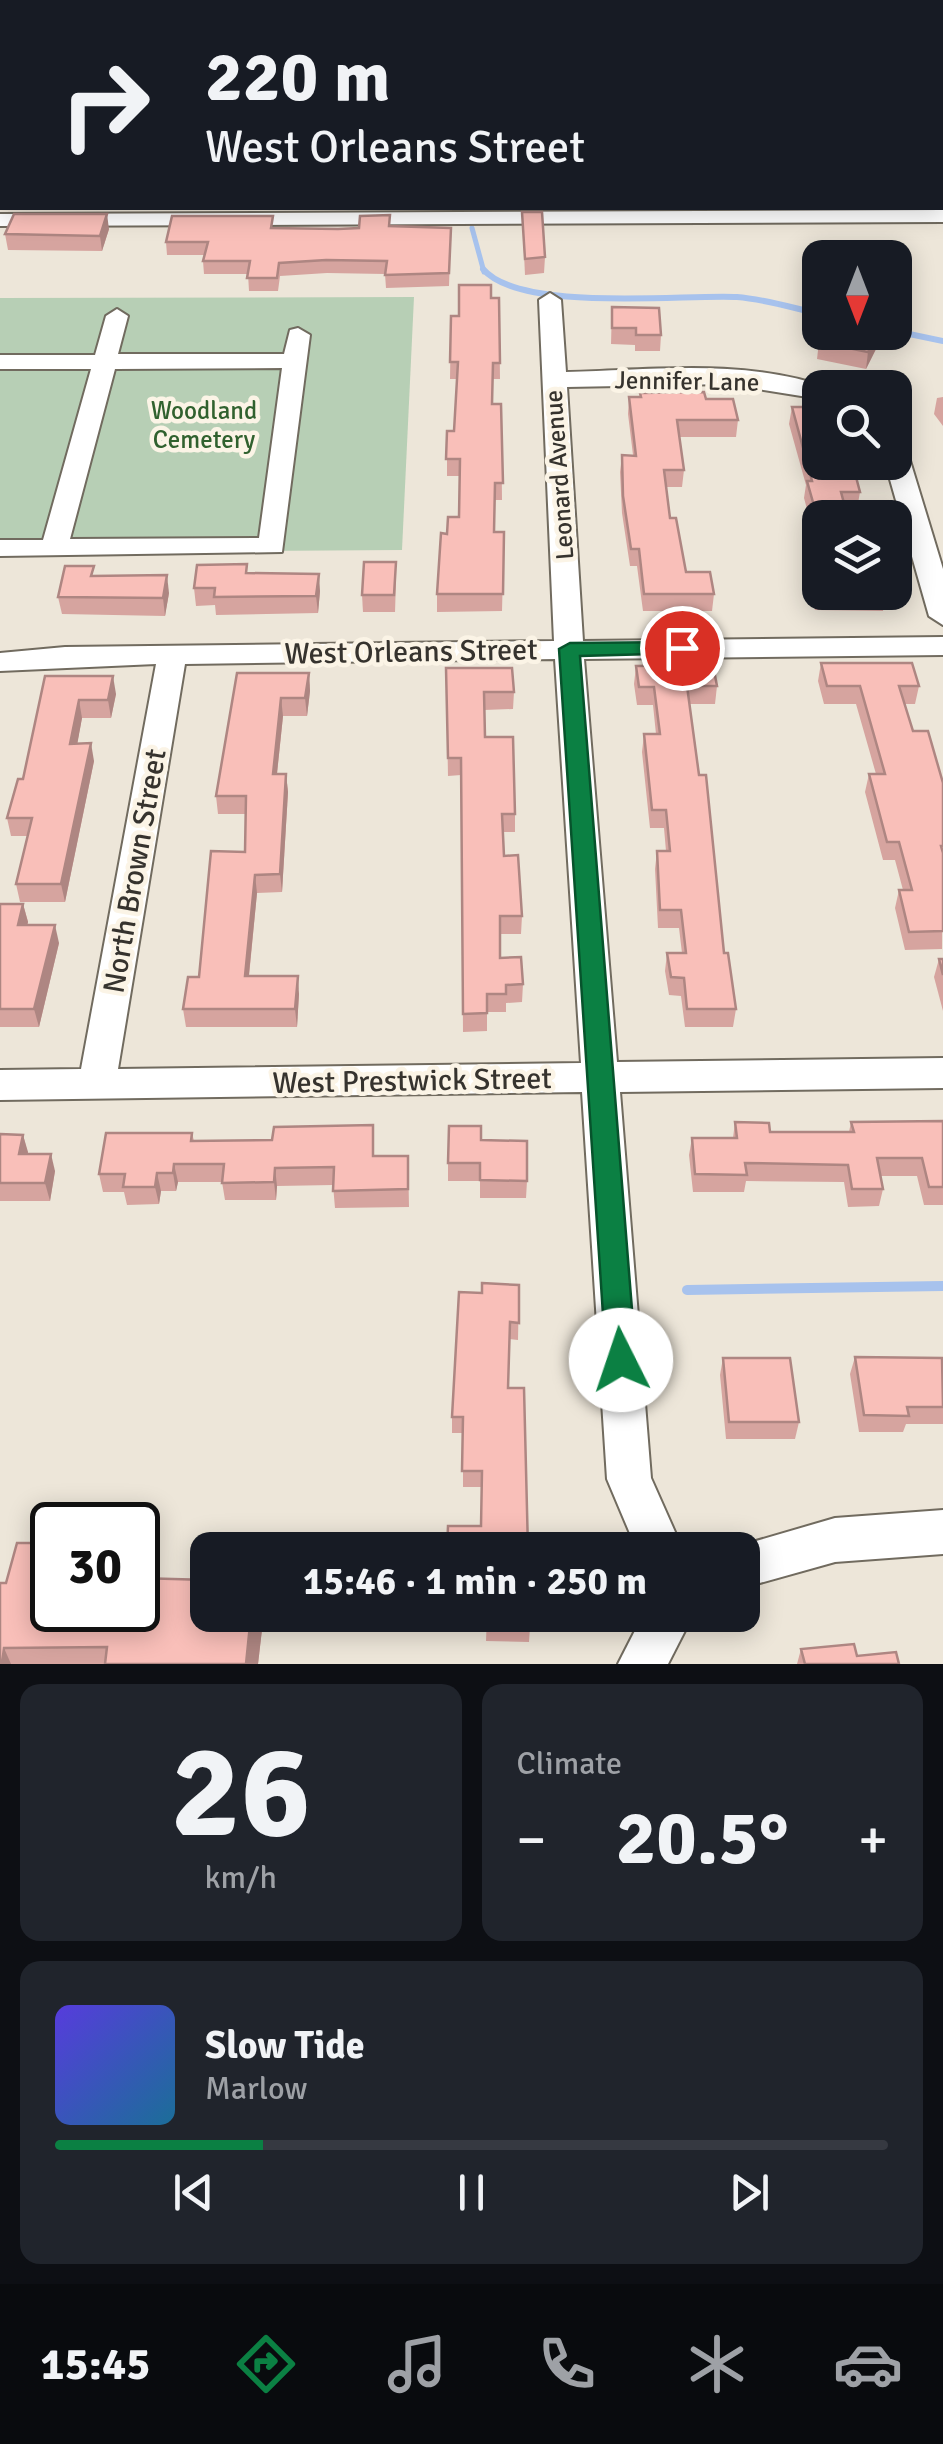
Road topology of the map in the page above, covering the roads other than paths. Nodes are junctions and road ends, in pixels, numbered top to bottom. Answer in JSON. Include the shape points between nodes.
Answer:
{"nodes":[{"id":1,"x":626,"y":213,"type":"edge"},
{"id":2,"x":322,"y":214,"type":"edge"},
{"id":3,"x":943,"y":216,"type":"edge"},
{"id":4,"x":0,"y":220,"type":"edge"},
{"id":5,"x":550,"y":300,"type":"dead end"},
{"id":6,"x":117,"y":316,"type":"dead end"},
{"id":7,"x":106,"y":361,"type":"junction"},
{"id":8,"x":0,"y":362,"type":"edge"},
{"id":9,"x":553,"y":380,"type":"junction"},
{"id":10,"x":802,"y":385,"type":"edge"},
{"id":11,"x":903,"y":480,"type":"edge"},
{"id":12,"x":0,"y":548,"type":"edge"},
{"id":13,"x":54,"y":548,"type":"junction"},
{"id":14,"x":943,"y":616,"type":"edge"},
{"id":15,"x":943,"y":646,"type":"edge"},
{"id":16,"x":570,"y":649,"type":"junction"},
{"id":17,"x":172,"y":656,"type":"junction"},
{"id":18,"x":0,"y":662,"type":"edge"},
{"id":19,"x":943,"y":1073,"type":"edge"},
{"id":20,"x":601,"y":1078,"type":"junction"},
{"id":21,"x":0,"y":1085,"type":"edge"},
{"id":22,"x":97,"y":1086,"type":"junction"},
{"id":23,"x":652,"y":1532,"type":"edge"},
{"id":24,"x":943,"y":1532,"type":"edge"},
{"id":25,"x":760,"y":1559,"type":"edge"},
{"id":26,"x":660,"y":1632,"type":"edge"},
{"id":27,"x":642,"y":1664,"type":"edge"}],
"edges":[{"from":1,"to":2,"type":"street"},
{"from":1,"to":3,"type":"street"},
{"from":2,"to":4,"type":"street"},
{"from":5,"to":9,"type":"street","name":"Leonard Avenue"},
{"from":6,"to":7,"type":"street"},
{"from":7,"to":8,"type":"street"},
{"from":7,"to":13,"type":"street"},
{"from":7,"to":13,"type":"street","via":[[297,348],[272,546]]},
{"from":9,"to":10,"type":"street","name":"Jennifer Lane"},
{"from":9,"to":16,"type":"street","name":"Leonard Avenue"},
{"from":11,"to":14,"type":"street"},
{"from":12,"to":13,"type":"street"},
{"from":15,"to":16,"type":"street","name":"West Orleans Street"},
{"from":16,"to":17,"type":"street","name":"West Orleans Street"},
{"from":16,"to":20,"type":"street","name":"Leonard Avenue"},
{"from":17,"to":18,"type":"street","name":"West Orleans Street"},
{"from":17,"to":22,"type":"street","name":"North Brown Street"},
{"from":19,"to":20,"type":"street","name":"West Prestwick Street"},
{"from":20,"to":22,"type":"street","name":"West Prestwick Street"},
{"from":20,"to":23,"type":"street","name":"Leonard Avenue","via":[[629,1479]]},
{"from":21,"to":22,"type":"street","name":"West Prestwick Street"},
{"from":24,"to":25,"type":"street","via":[[835,1540]]},
{"from":26,"to":27,"type":"street"}]}
